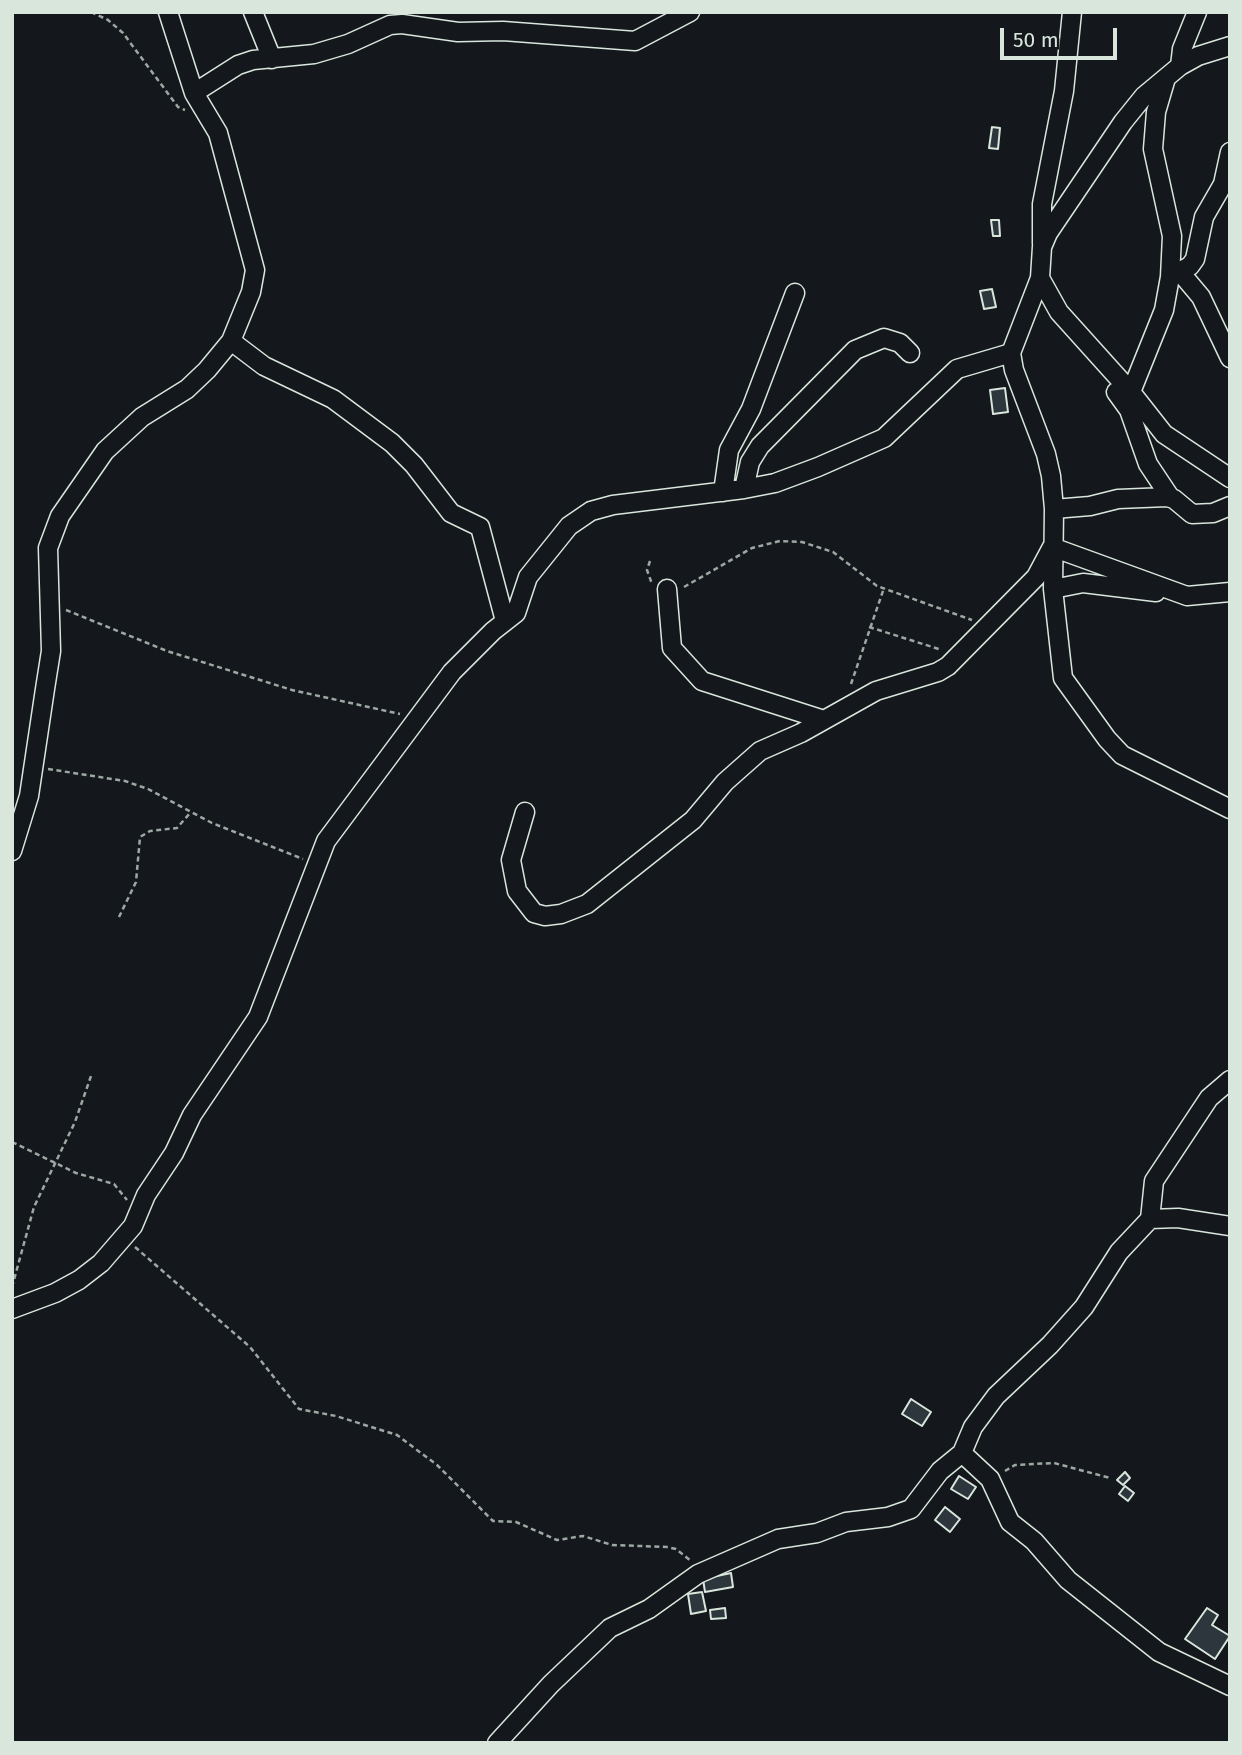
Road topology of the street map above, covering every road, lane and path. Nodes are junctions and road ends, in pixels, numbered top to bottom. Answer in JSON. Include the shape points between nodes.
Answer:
{"nodes":[{"id":1,"x":91,"y":12,"type":"edge"},
{"id":2,"x":168,"y":12,"type":"edge"},
{"id":3,"x":253,"y":12,"type":"edge"},
{"id":4,"x":690,"y":12,"type":"edge"},
{"id":5,"x":1072,"y":12,"type":"edge"},
{"id":6,"x":1197,"y":12,"type":"edge"},
{"id":7,"x":1230,"y":46,"type":"edge"},
{"id":8,"x":272,"y":60,"type":"junction"},
{"id":9,"x":1173,"y":71,"type":"junction"},
{"id":10,"x":197,"y":97,"type":"junction"},
{"id":11,"x":1230,"y":152,"type":"edge"},
{"id":12,"x":1042,"y":247,"type":"junction"},
{"id":13,"x":1175,"y":274,"type":"junction"},
{"id":14,"x":1040,"y":278,"type":"junction"},
{"id":15,"x":795,"y":293,"type":"dead end"},
{"id":16,"x":1207,"y":311,"type":"junction"},
{"id":17,"x":1230,"y":326,"type":"edge"},
{"id":18,"x":230,"y":341,"type":"junction"},
{"id":19,"x":910,"y":353,"type":"dead end"},
{"id":20,"x":1011,"y":353,"type":"junction"},
{"id":21,"x":1095,"y":354,"type":"junction"},
{"id":22,"x":1230,"y":358,"type":"edge"},
{"id":23,"x":1131,"y":392,"type":"junction"},
{"id":24,"x":1230,"y":478,"type":"edge"},
{"id":25,"x":744,"y":489,"type":"junction"},
{"id":26,"x":723,"y":492,"type":"junction"},
{"id":27,"x":1170,"y":497,"type":"junction"},
{"id":28,"x":1230,"y":506,"type":"edge"},
{"id":29,"x":1054,"y":509,"type":"junction"},
{"id":30,"x":1052,"y":547,"type":"junction"},
{"id":31,"x":650,"y":561,"type":"dead end"},
{"id":32,"x":884,"y":588,"type":"junction"},
{"id":33,"x":667,"y":589,"type":"junction"},
{"id":34,"x":1053,"y":589,"type":"junction"},
{"id":35,"x":1230,"y":592,"type":"edge"},
{"id":36,"x":1186,"y":596,"type":"junction"},
{"id":37,"x":50,"y":603,"type":"junction"},
{"id":38,"x":505,"y":621,"type":"junction"},
{"id":39,"x":988,"y":625,"type":"junction"},
{"id":40,"x":869,"y":627,"type":"junction"},
{"id":41,"x":959,"y":655,"type":"junction"},
{"id":42,"x":844,"y":709,"type":"junction"},
{"id":43,"x":418,"y":718,"type":"junction"},
{"id":44,"x":824,"y":720,"type":"junction"},
{"id":45,"x":34,"y":768,"type":"junction"},
{"id":46,"x":1230,"y":809,"type":"edge"},
{"id":47,"x":191,"y":812,"type":"junction"},
{"id":48,"x":525,"y":812,"type":"dead end"},
{"id":49,"x":12,"y":851,"type":"edge"},
{"id":50,"x":317,"y":864,"type":"junction"},
{"id":51,"x":119,"y":917,"type":"dead end"},
{"id":52,"x":92,"y":1076,"type":"dead end"},
{"id":53,"x":1230,"y":1080,"type":"edge"},
{"id":54,"x":12,"y":1142,"type":"edge"},
{"id":55,"x":55,"y":1162,"type":"junction"},
{"id":56,"x":137,"y":1218,"type":"junction"},
{"id":57,"x":1150,"y":1219,"type":"junction"},
{"id":58,"x":1230,"y":1226,"type":"edge"},
{"id":59,"x":124,"y":1238,"type":"junction"},
{"id":60,"x":12,"y":1287,"type":"edge"},
{"id":61,"x":12,"y":1309,"type":"edge"},
{"id":62,"x":962,"y":1453,"type":"junction"},
{"id":63,"x":1110,"y":1478,"type":"dead end"},
{"id":64,"x":990,"y":1479,"type":"junction"},
{"id":65,"x":714,"y":1567,"type":"junction"},
{"id":66,"x":1230,"y":1686,"type":"edge"},
{"id":67,"x":497,"y":1743,"type":"edge"}],
"edges":[{"from":1,"to":10,"type":"path","via":[[123,33],[178,107],[187,111]]},
{"from":2,"to":10,"type":"street"},
{"from":3,"to":8,"type":"street"},
{"from":4,"to":8,"type":"street","via":[[635,41],[503,31],[458,33],[402,24],[373,30],[348,44],[314,54]]},
{"from":5,"to":12,"type":"street","via":[[1064,91],[1042,204]]},
{"from":6,"to":9,"type":"street"},
{"from":7,"to":9,"type":"street"},
{"from":8,"to":10,"type":"street","via":[[238,65]]},
{"from":9,"to":12,"type":"street","via":[[1123,122],[1061,210]]},
{"from":9,"to":13,"type":"street","via":[[1156,112],[1153,149],[1172,236]]},
{"from":10,"to":18,"type":"street","via":[[218,134],[255,270]]},
{"from":11,"to":13,"type":"street","via":[[1223,184],[1204,217],[1198,250],[1190,266]]},
{"from":12,"to":14,"type":"street"},
{"from":13,"to":16,"type":"street","via":[[1201,298]]},
{"from":13,"to":23,"type":"street"},
{"from":14,"to":20,"type":"street"},
{"from":14,"to":21,"type":"street","via":[[1059,312]]},
{"from":15,"to":26,"type":"street","via":[[751,409],[729,450]]},
{"from":16,"to":17,"type":"street"},
{"from":16,"to":22,"type":"street"},
{"from":18,"to":37,"type":"street","via":[[187,389],[142,417],[104,451],[60,516],[48,548]]},
{"from":18,"to":38,"type":"street","via":[[264,366],[333,400],[362,421],[414,465],[451,513],[480,527]]},
{"from":19,"to":25,"type":"street","via":[[900,343],[884,338],[855,350],[760,446],[750,462]]},
{"from":20,"to":25,"type":"street","via":[[957,369],[871,446],[775,483]]},
{"from":20,"to":29,"type":"street","via":[[1046,454]]},
{"from":21,"to":23,"type":"street"},
{"from":21,"to":27,"type":"street","via":[[1099,368],[1129,410],[1148,464]]},
{"from":23,"to":24,"type":"street","via":[[1164,434]]},
{"from":25,"to":26,"type":"street"},
{"from":26,"to":38,"type":"street","via":[[635,500],[591,511],[569,526],[535,566],[516,613]]},
{"from":27,"to":28,"type":"street","via":[[1192,514]]},
{"from":27,"to":29,"type":"street"},
{"from":29,"to":30,"type":"street"},
{"from":30,"to":34,"type":"street"},
{"from":30,"to":36,"type":"street"},
{"from":30,"to":39,"type":"street","via":[[1036,577]]},
{"from":31,"to":33,"type":"path","via":[[647,570],[652,584]]},
{"from":32,"to":33,"type":"path","via":[[818,545],[780,541],[752,548],[689,585]]},
{"from":32,"to":39,"type":"path"},
{"from":32,"to":40,"type":"path"},
{"from":33,"to":44,"type":"street","via":[[672,648],[702,681]]},
{"from":34,"to":36,"type":"street","via":[[1083,583]]},
{"from":34,"to":46,"type":"street","via":[[1060,669],[1107,739],[1122,755]]},
{"from":35,"to":36,"type":"street"},
{"from":37,"to":43,"type":"path","via":[[167,651],[292,690]]},
{"from":37,"to":45,"type":"street","via":[[51,651]]},
{"from":38,"to":43,"type":"street","via":[[466,657]]},
{"from":39,"to":41,"type":"street"},
{"from":40,"to":41,"type":"path"},
{"from":40,"to":42,"type":"path"},
{"from":41,"to":42,"type":"street","via":[[938,672],[876,691]]},
{"from":42,"to":44,"type":"street"},
{"from":43,"to":50,"type":"street","via":[[326,841]]},
{"from":44,"to":48,"type":"street","via":[[760,751],[725,782],[693,820],[587,904],[561,914],[534,913],[517,891],[510,860]]},
{"from":45,"to":47,"type":"path","via":[[125,781]]},
{"from":45,"to":49,"type":"street"},
{"from":47,"to":50,"type":"path"},
{"from":47,"to":51,"type":"path","via":[[177,828],[140,837],[136,882]]},
{"from":50,"to":56,"type":"street","via":[[258,1017],[192,1115]]},
{"from":52,"to":55,"type":"path"},
{"from":53,"to":57,"type":"street","via":[[1209,1098],[1154,1181]]},
{"from":54,"to":55,"type":"path"},
{"from":55,"to":56,"type":"path","via":[[114,1184]]},
{"from":55,"to":60,"type":"path","via":[[34,1207]]},
{"from":56,"to":59,"type":"street"},
{"from":57,"to":58,"type":"street"},
{"from":57,"to":62,"type":"street","via":[[1119,1252],[1084,1307],[996,1396],[973,1427]]},
{"from":59,"to":61,"type":"street","via":[[79,1280]]},
{"from":59,"to":65,"type":"path","via":[[250,1347],[299,1409],[397,1435],[437,1465],[493,1521],[516,1522],[557,1540],[583,1536],[612,1545],[676,1549],[692,1562]]},
{"from":62,"to":64,"type":"street"},
{"from":62,"to":65,"type":"street","via":[[903,1513],[778,1539]]},
{"from":63,"to":64,"type":"path","via":[[1054,1463],[1015,1465]]},
{"from":64,"to":66,"type":"street","via":[[1010,1522],[1034,1541],[1068,1580],[1158,1651]]},
{"from":65,"to":67,"type":"street","via":[[610,1628]]}]}
